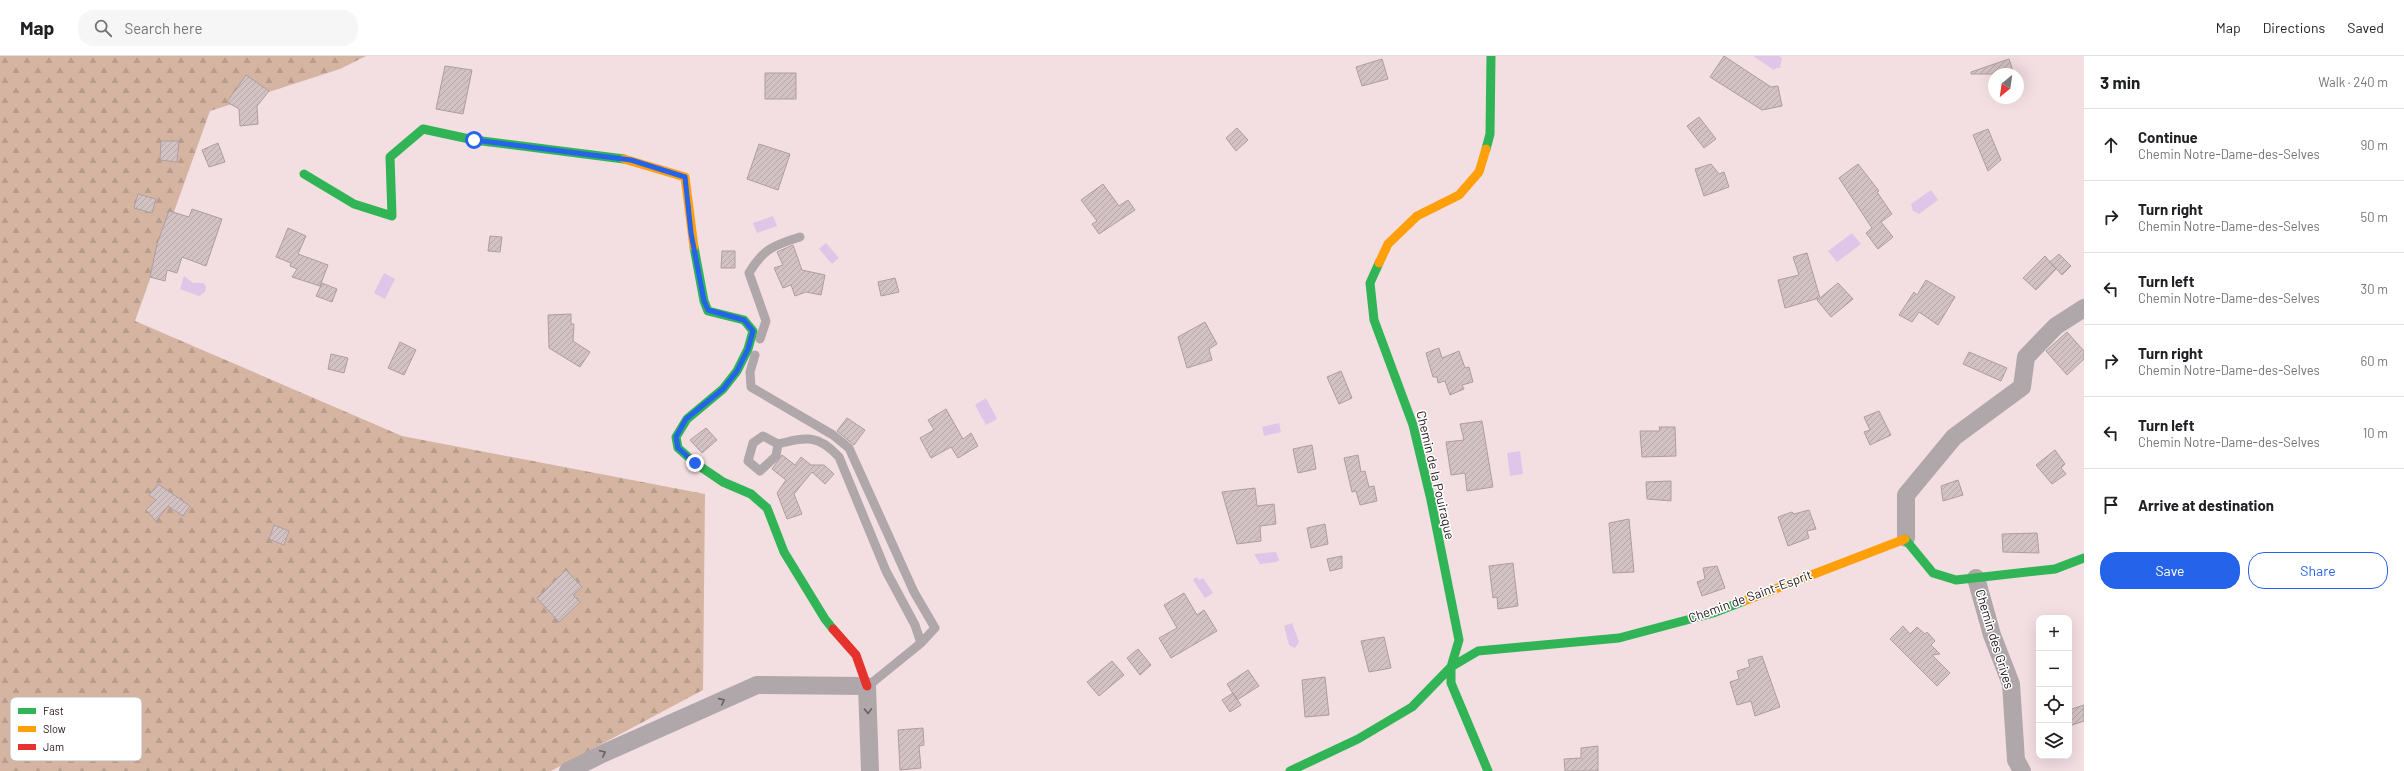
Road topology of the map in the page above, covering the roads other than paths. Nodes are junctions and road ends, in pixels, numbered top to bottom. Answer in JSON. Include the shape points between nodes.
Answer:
{"nodes":[{"id":1,"x":1491,"y":56,"type":"edge"},
{"id":2,"x":304,"y":174,"type":"dead end"},
{"id":3,"x":800,"y":237,"type":"dead end"},
{"id":4,"x":2084,"y":308,"type":"edge"},
{"id":5,"x":778,"y":444,"type":"dead end"},
{"id":6,"x":1906,"y":538,"type":"junction"},
{"id":7,"x":2084,"y":558,"type":"edge"},
{"id":8,"x":1976,"y":578,"type":"junction"},
{"id":9,"x":921,"y":643,"type":"junction"},
{"id":10,"x":1452,"y":667,"type":"junction"},
{"id":11,"x":867,"y":686,"type":"junction"},
{"id":12,"x":568,"y":771,"type":"edge"},
{"id":13,"x":870,"y":771,"type":"edge"},
{"id":14,"x":1290,"y":771,"type":"edge"},
{"id":15,"x":1488,"y":771,"type":"edge"},
{"id":16,"x":2022,"y":771,"type":"edge"}],
"edges":[{"from":1,"to":10,"type":"street","name":"Chemin de la Pouiraque","via":[[1490,134],[1479,172],[1459,195],[1417,216],[1388,244],[1370,283],[1374,320],[1414,425],[1431,500],[1459,640]]},
{"from":2,"to":11,"type":"street","via":[[354,204],[392,216],[390,157],[423,129],[474,140],[631,160],[685,177],[691,233],[706,306],[708,310],[744,320],[753,331],[748,349],[737,371],[723,389],[686,419],[676,437],[678,448],[722,482],[751,494],[767,508],[784,552],[825,619],[856,656]]},
{"from":3,"to":9,"type":"lane","via":[[771,246],[756,260],[749,273],[766,321],[750,372],[751,388],[833,435],[849,448],[914,592],[935,628]]},
{"from":4,"to":6,"type":"street","via":[[2056,326],[2026,357],[2022,387],[1954,437],[1906,495]]},
{"from":5,"to":9,"type":"lane","via":[[805,437],[817,441],[839,457],[886,571],[915,625]]},
{"from":6,"to":8,"type":"street","via":[[1933,573],[1956,580]]},
{"from":6,"to":10,"type":"street","name":"Chemin de Saint-Esprit","via":[[1713,613],[1619,638],[1478,652]]},
{"from":7,"to":8,"type":"street","via":[[2055,569]]},
{"from":8,"to":16,"type":"street","name":"Chemin des Grives","via":[[1992,635],[2012,684],[2016,760]]},
{"from":9,"to":11,"type":"lane"},
{"from":10,"to":14,"type":"street","name":"Chemin de Saint-Esprit","via":[[1412,707],[1358,739]]},
{"from":10,"to":15,"type":"street","name":"Chemin de la Pouiraque","via":[[1451,684]]},
{"from":12,"to":11,"type":"street","one_way":true,"via":[[757,685]]},
{"from":11,"to":13,"type":"street","one_way":true}]}
